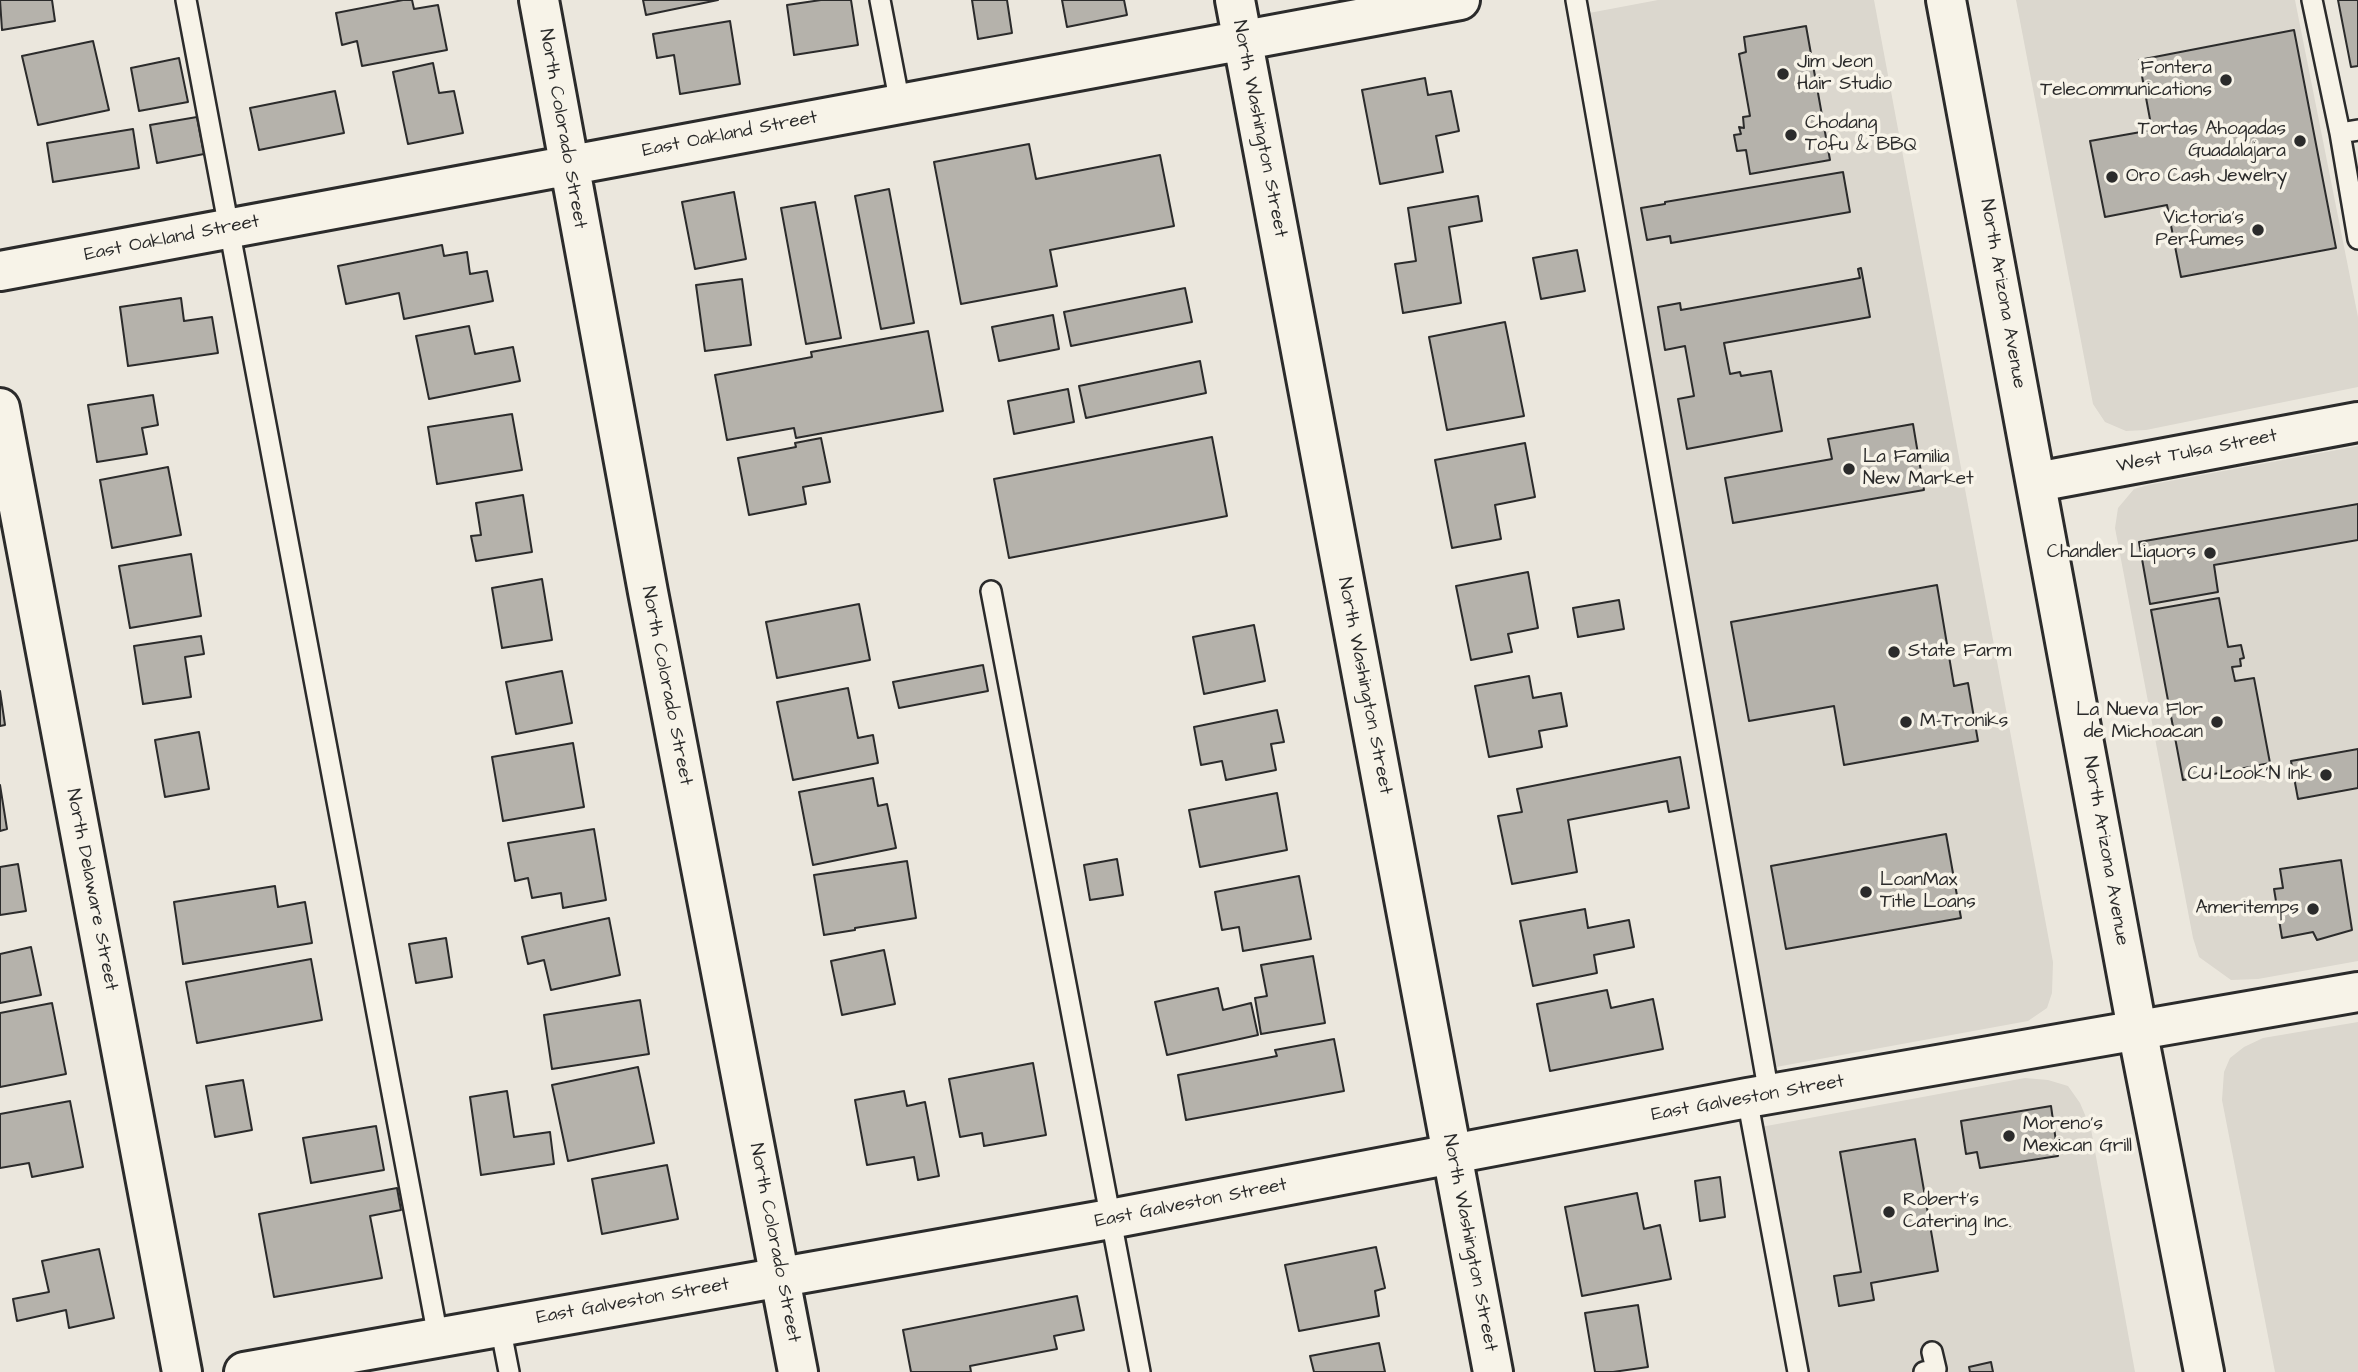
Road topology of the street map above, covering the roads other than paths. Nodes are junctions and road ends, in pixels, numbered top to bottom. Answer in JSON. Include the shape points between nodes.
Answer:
{"nodes":[{"id":1,"x":186,"y":0,"type":"edge"},
{"id":2,"x":539,"y":0,"type":"edge"},
{"id":3,"x":880,"y":0,"type":"edge"},
{"id":4,"x":1235,"y":0,"type":"edge"},
{"id":5,"x":1460,"y":0,"type":"edge"},
{"id":6,"x":1576,"y":0,"type":"edge"},
{"id":7,"x":1946,"y":0,"type":"edge"},
{"id":8,"x":2312,"y":0,"type":"edge"},
{"id":9,"x":1242,"y":40,"type":"junction"},
{"id":10,"x":900,"y":104,"type":"junction"},
{"id":11,"x":2349,"y":131,"type":"edge"},
{"id":12,"x":569,"y":166,"type":"junction"},
{"id":13,"x":229,"y":229,"type":"junction"},
{"id":14,"x":2358,"y":239,"type":"edge"},
{"id":15,"x":0,"y":271,"type":"edge"},
{"id":16,"x":0,"y":408,"type":"edge"},
{"id":17,"x":2358,"y":422,"type":"edge"},
{"id":18,"x":2036,"y":482,"type":"junction"},
{"id":19,"x":991,"y":591,"type":"dead end"},
{"id":20,"x":2358,"y":992,"type":"edge"},
{"id":21,"x":2137,"y":1030,"type":"junction"},
{"id":22,"x":1758,"y":1096,"type":"junction"},
{"id":23,"x":1452,"y":1155,"type":"junction"},
{"id":24,"x":1111,"y":1219,"type":"junction"},
{"id":25,"x":780,"y":1276,"type":"junction"},
{"id":26,"x":500,"y":1326,"type":"junction"},
{"id":27,"x":438,"y":1337,"type":"junction"},
{"id":28,"x":1932,"y":1352,"type":"dead end"},
{"id":29,"x":183,"y":1372,"type":"edge"},
{"id":30,"x":244,"y":1372,"type":"edge"},
{"id":31,"x":509,"y":1372,"type":"edge"},
{"id":32,"x":798,"y":1372,"type":"edge"},
{"id":33,"x":1140,"y":1372,"type":"edge"},
{"id":34,"x":1493,"y":1372,"type":"edge"},
{"id":35,"x":1798,"y":1372,"type":"edge"},
{"id":36,"x":1924,"y":1372,"type":"edge"},
{"id":37,"x":2204,"y":1372,"type":"edge"}],
"edges":[{"from":1,"to":13,"type":"lane"},
{"from":2,"to":12,"type":"street","name":"North Colorado Street"},
{"from":3,"to":10,"type":"lane"},
{"from":4,"to":9,"type":"street","name":"North Washington Street"},
{"from":5,"to":9,"type":"street","name":"East Oakland Street"},
{"from":6,"to":22,"type":"lane"},
{"from":7,"to":18,"type":"street","name":"North Arizona Avenue"},
{"from":8,"to":11,"type":"lane"},
{"from":9,"to":10,"type":"street","name":"East Oakland Street"},
{"from":9,"to":23,"type":"street","name":"North Washington Street"},
{"from":10,"to":12,"type":"street","name":"East Oakland Street"},
{"from":11,"to":14,"type":"lane"},
{"from":12,"to":13,"type":"street","name":"East Oakland Street"},
{"from":12,"to":25,"type":"street","name":"North Colorado Street"},
{"from":13,"to":15,"type":"street","name":"East Oakland Street"},
{"from":13,"to":27,"type":"lane"},
{"from":16,"to":29,"type":"street","name":"North Delaware Street"},
{"from":17,"to":18,"type":"street","name":"West Tulsa Street"},
{"from":18,"to":21,"type":"street","name":"North Arizona Avenue"},
{"from":19,"to":24,"type":"lane"},
{"from":20,"to":21,"type":"street","name":"East Galveston Street"},
{"from":21,"to":22,"type":"street","name":"East Galveston Street"},
{"from":21,"to":37,"type":"street","name":"North Arizona Avenue"},
{"from":22,"to":23,"type":"street","name":"East Galveston Street"},
{"from":22,"to":35,"type":"lane"},
{"from":23,"to":24,"type":"street","name":"East Galveston Street"},
{"from":23,"to":34,"type":"street","name":"North Washington Street"},
{"from":24,"to":25,"type":"street","name":"East Galveston Street"},
{"from":24,"to":33,"type":"lane"},
{"from":25,"to":26,"type":"street","name":"East Galveston Street"},
{"from":25,"to":32,"type":"street","name":"North Colorado Street"},
{"from":26,"to":27,"type":"street","name":"East Galveston Street"},
{"from":26,"to":31,"type":"lane"},
{"from":27,"to":30,"type":"street","name":"East Galveston Street"},
{"from":28,"to":36,"type":"lane","via":[[1936,1369]]}]}
